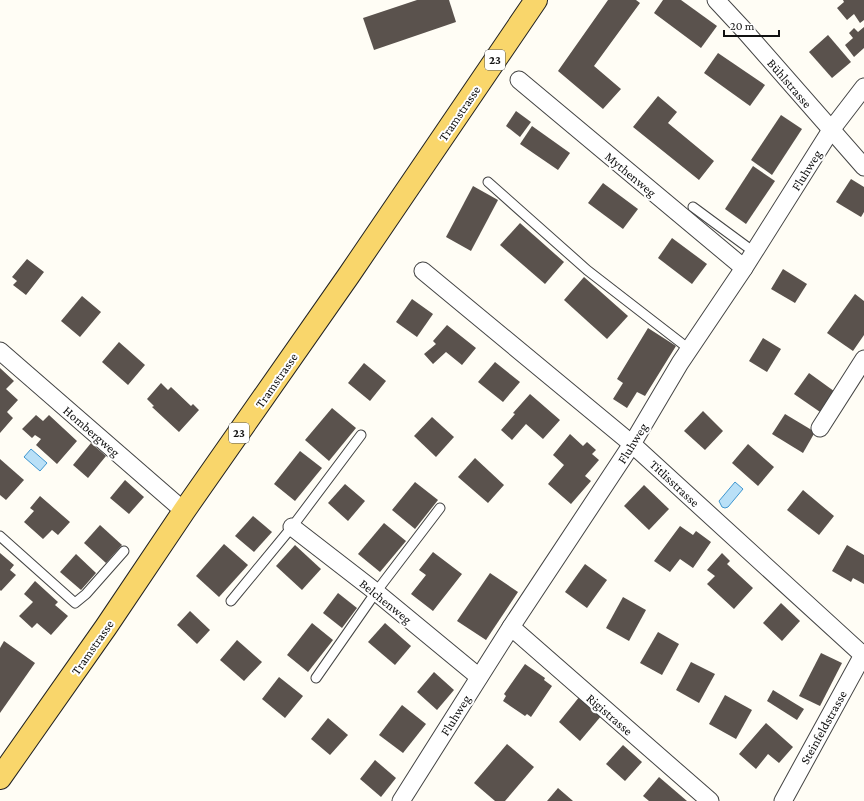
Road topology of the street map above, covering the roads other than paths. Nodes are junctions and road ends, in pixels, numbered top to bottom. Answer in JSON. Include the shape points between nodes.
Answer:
{"nodes":[{"id":1,"x":536,"y":0,"type":"edge"},
{"id":2,"x":716,"y":0,"type":"edge"},
{"id":3,"x":519,"y":80,"type":"dead end"},
{"id":4,"x":864,"y":87,"type":"edge"},
{"id":5,"x":831,"y":130,"type":"junction"},
{"id":6,"x":864,"y":167,"type":"edge"},
{"id":7,"x":488,"y":182,"type":"dead end"},
{"id":8,"x":693,"y":208,"type":"dead end"},
{"id":9,"x":754,"y":252,"type":"junction"},
{"id":10,"x":744,"y":268,"type":"junction"},
{"id":11,"x":423,"y":271,"type":"dead end"},
{"id":12,"x":690,"y":349,"type":"junction"},
{"id":13,"x":0,"y":351,"type":"edge"},
{"id":14,"x":864,"y":358,"type":"edge"},
{"id":15,"x":820,"y":428,"type":"dead end"},
{"id":16,"x":362,"y":435,"type":"dead end"},
{"id":17,"x":632,"y":444,"type":"junction"},
{"id":18,"x":440,"y":508,"type":"dead end"},
{"id":19,"x":184,"y":511,"type":"junction"},
{"id":20,"x":292,"y":527,"type":"junction"},
{"id":21,"x":0,"y":536,"type":"edge"},
{"id":22,"x":124,"y":551,"type":"dead end"},
{"id":23,"x":376,"y":592,"type":"junction"},
{"id":24,"x":231,"y":601,"type":"dead end"},
{"id":25,"x":511,"y":627,"type":"junction"},
{"id":26,"x":864,"y":655,"type":"edge"},
{"id":27,"x":479,"y":677,"type":"junction"},
{"id":28,"x":316,"y":678,"type":"dead end"},
{"id":29,"x":0,"y":778,"type":"edge"},
{"id":30,"x":401,"y":801,"type":"edge"},
{"id":31,"x":710,"y":801,"type":"edge"},
{"id":32,"x":783,"y":801,"type":"edge"}],
"edges":[{"from":1,"to":19,"type":"main road","name":"Tramstrasse","number":"23"},
{"from":2,"to":5,"type":"street","name":"Bühlstrasse"},
{"from":3,"to":10,"type":"street","name":"Mythenweg"},
{"from":4,"to":5,"type":"street","name":"Fluhweg"},
{"from":5,"to":6,"type":"street","name":"Bühlstrasse"},
{"from":5,"to":9,"type":"street","name":"Fluhweg"},
{"from":7,"to":12,"type":"lane","via":[[587,270]]},
{"from":8,"to":9,"type":"lane"},
{"from":9,"to":10,"type":"street","name":"Fluhweg"},
{"from":10,"to":12,"type":"street","name":"Fluhweg"},
{"from":11,"to":17,"type":"street","name":"Titlisstrasse"},
{"from":12,"to":17,"type":"street","name":"Fluhweg"},
{"from":13,"to":19,"type":"street","name":"Hombergweg"},
{"from":14,"to":15,"type":"street"},
{"from":16,"to":20,"type":"lane"},
{"from":17,"to":25,"type":"street","name":"Fluhweg"},
{"from":17,"to":26,"type":"street","name":"Titlisstrasse"},
{"from":18,"to":23,"type":"lane"},
{"from":19,"to":29,"type":"main road","name":"Tramstrasse","number":"23"},
{"from":20,"to":23,"type":"street","name":"Belchenweg"},
{"from":20,"to":24,"type":"lane"},
{"from":21,"to":22,"type":"lane","via":[[75,603]]},
{"from":23,"to":27,"type":"street","name":"Belchenweg"},
{"from":23,"to":28,"type":"lane"},
{"from":25,"to":27,"type":"street","name":"Fluhweg"},
{"from":25,"to":31,"type":"street","name":"Rigistrasse"},
{"from":26,"to":32,"type":"street","name":"Steinfeldstrasse"},
{"from":27,"to":30,"type":"street","name":"Fluhweg"}]}
